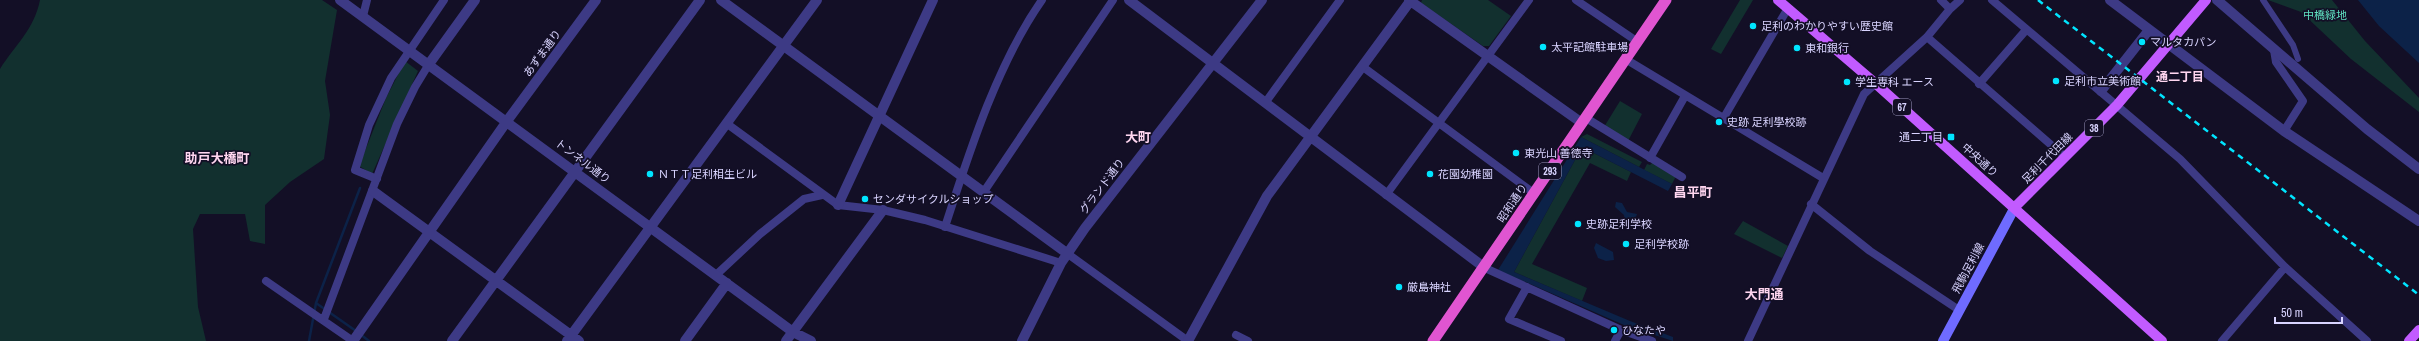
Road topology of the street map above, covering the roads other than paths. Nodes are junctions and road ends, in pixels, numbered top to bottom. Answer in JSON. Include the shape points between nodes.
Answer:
{"nodes":[{"id":1,"x":340,"y":0,"type":"edge"},
{"id":2,"x":367,"y":0,"type":"edge"},
{"id":3,"x":444,"y":0,"type":"edge"},
{"id":4,"x":476,"y":0,"type":"edge"},
{"id":5,"x":596,"y":0,"type":"edge"},
{"id":6,"x":700,"y":0,"type":"edge"},
{"id":7,"x":721,"y":0,"type":"edge"},
{"id":8,"x":817,"y":0,"type":"edge"},
{"id":9,"x":933,"y":0,"type":"edge"},
{"id":10,"x":1042,"y":0,"type":"edge"},
{"id":11,"x":1113,"y":0,"type":"edge"},
{"id":12,"x":1129,"y":0,"type":"edge"},
{"id":13,"x":1262,"y":0,"type":"edge"},
{"id":14,"x":1340,"y":0,"type":"edge"},
{"id":15,"x":1410,"y":0,"type":"edge"},
{"id":16,"x":1529,"y":0,"type":"edge"},
{"id":17,"x":1576,"y":0,"type":"edge"},
{"id":18,"x":1666,"y":0,"type":"edge"},
{"id":19,"x":1778,"y":0,"type":"edge"},
{"id":20,"x":1942,"y":0,"type":"edge"},
{"id":21,"x":1960,"y":0,"type":"edge"},
{"id":22,"x":1992,"y":0,"type":"edge"},
{"id":23,"x":2110,"y":0,"type":"edge"},
{"id":24,"x":2206,"y":0,"type":"edge"},
{"id":25,"x":2218,"y":0,"type":"edge"},
{"id":26,"x":2263,"y":0,"type":"edge"},
{"id":27,"x":1788,"y":8,"type":"junction"},
{"id":28,"x":1950,"y":8,"type":"junction"},
{"id":29,"x":363,"y":16,"type":"junction"},
{"id":30,"x":2026,"y":30,"type":"junction"},
{"id":31,"x":2149,"y":30,"type":"junction"},
{"id":32,"x":1927,"y":37,"type":"junction"},
{"id":33,"x":1638,"y":42,"type":"junction"},
{"id":34,"x":2168,"y":44,"type":"junction"},
{"id":35,"x":784,"y":46,"type":"junction"},
{"id":36,"x":409,"y":50,"type":"junction"},
{"id":37,"x":2274,"y":50,"type":"junction"},
{"id":38,"x":1488,"y":56,"type":"junction"},
{"id":39,"x":2298,"y":59,"type":"dead end"},
{"id":40,"x":1627,"y":60,"type":"junction"},
{"id":41,"x":429,"y":64,"type":"junction"},
{"id":42,"x":1214,"y":64,"type":"junction"},
{"id":43,"x":1363,"y":67,"type":"junction"},
{"id":44,"x":1875,"y":82,"type":"junction"},
{"id":45,"x":1980,"y":84,"type":"junction"},
{"id":46,"x":2101,"y":91,"type":"junction"},
{"id":47,"x":1684,"y":96,"type":"junction"},
{"id":48,"x":1265,"y":103,"type":"junction"},
{"id":49,"x":2117,"y":105,"type":"junction"},
{"id":50,"x":878,"y":116,"type":"junction"},
{"id":51,"x":1723,"y":119,"type":"junction"},
{"id":52,"x":1584,"y":120,"type":"junction"},
{"id":53,"x":507,"y":121,"type":"junction"},
{"id":54,"x":1439,"y":122,"type":"junction"},
{"id":55,"x":726,"y":123,"type":"junction"},
{"id":56,"x":2284,"y":132,"type":"junction"},
{"id":57,"x":1311,"y":137,"type":"junction"},
{"id":58,"x":2065,"y":157,"type":"junction"},
{"id":59,"x":1650,"y":158,"type":"junction"},
{"id":60,"x":2419,"y":169,"type":"edge"},
{"id":61,"x":576,"y":171,"type":"junction"},
{"id":62,"x":961,"y":177,"type":"junction"},
{"id":63,"x":1682,"y":177,"type":"dead end"},
{"id":64,"x":1823,"y":178,"type":"junction"},
{"id":65,"x":377,"y":179,"type":"junction"},
{"id":66,"x":373,"y":191,"type":"junction"},
{"id":67,"x":983,"y":193,"type":"junction"},
{"id":68,"x":1535,"y":194,"type":"junction"},
{"id":69,"x":822,"y":195,"type":"junction"},
{"id":70,"x":1386,"y":195,"type":"junction"},
{"id":71,"x":1811,"y":204,"type":"junction"},
{"id":72,"x":838,"y":205,"type":"junction"},
{"id":73,"x":2015,"y":207,"type":"junction"},
{"id":74,"x":883,"y":210,"type":"junction"},
{"id":75,"x":2419,"y":221,"type":"edge"},
{"id":76,"x":945,"y":227,"type":"junction"},
{"id":77,"x":650,"y":228,"type":"junction"},
{"id":78,"x":429,"y":232,"type":"junction"},
{"id":79,"x":1068,"y":254,"type":"junction"},
{"id":80,"x":1062,"y":263,"type":"junction"},
{"id":81,"x":2285,"y":267,"type":"junction"},
{"id":82,"x":1485,"y":268,"type":"junction"},
{"id":83,"x":716,"y":275,"type":"junction"},
{"id":84,"x":497,"y":280,"type":"junction"},
{"id":85,"x":266,"y":281,"type":"dead end"},
{"id":86,"x":727,"y":283,"type":"junction"},
{"id":87,"x":1527,"y":287,"type":"junction"},
{"id":88,"x":1959,"y":310,"type":"junction"},
{"id":89,"x":322,"y":318,"type":"junction"},
{"id":90,"x":1620,"y":330,"type":"junction"},
{"id":91,"x":2419,"y":330,"type":"edge"},
{"id":92,"x":793,"y":332,"type":"junction"},
{"id":93,"x":1236,"y":335,"type":"dead end"},
{"id":94,"x":572,"y":339,"type":"edge"},
{"id":95,"x":353,"y":341,"type":"edge"},
{"id":96,"x":452,"y":341,"type":"edge"},
{"id":97,"x":685,"y":341,"type":"edge"},
{"id":98,"x":786,"y":341,"type":"edge"},
{"id":99,"x":811,"y":341,"type":"edge"},
{"id":100,"x":1022,"y":341,"type":"edge"},
{"id":101,"x":1188,"y":341,"type":"edge"},
{"id":102,"x":1248,"y":341,"type":"edge"},
{"id":103,"x":1433,"y":341,"type":"edge"},
{"id":104,"x":1561,"y":341,"type":"edge"},
{"id":105,"x":1615,"y":341,"type":"edge"},
{"id":106,"x":1652,"y":341,"type":"edge"},
{"id":107,"x":1748,"y":341,"type":"edge"},
{"id":108,"x":1943,"y":341,"type":"edge"},
{"id":109,"x":2162,"y":341,"type":"edge"},
{"id":110,"x":2222,"y":341,"type":"edge"},
{"id":111,"x":2367,"y":341,"type":"edge"},
{"id":112,"x":2409,"y":341,"type":"edge"}],
"edges":[{"from":1,"to":29,"type":"street","name":"トンネル通り"},
{"from":2,"to":29,"type":"street"},
{"from":3,"to":36,"type":"street"},
{"from":4,"to":41,"type":"street"},
{"from":5,"to":53,"type":"street","name":"あずま通り"},
{"from":6,"to":61,"type":"street"},
{"from":7,"to":35,"type":"street"},
{"from":8,"to":35,"type":"street"},
{"from":9,"to":50,"type":"street"},
{"from":10,"to":62,"type":"street","via":[[1026,23],[994,93]]},
{"from":11,"to":67,"type":"street"},
{"from":12,"to":42,"type":"street"},
{"from":13,"to":42,"type":"street","name":"グランド通り"},
{"from":14,"to":48,"type":"street"},
{"from":15,"to":38,"type":"street"},
{"from":15,"to":43,"type":"street"},
{"from":16,"to":38,"type":"street"},
{"from":17,"to":33,"type":"street"},
{"from":18,"to":33,"type":"highway","name":"昭和通り","number":"293"},
{"from":19,"to":27,"type":"main road","name":"中央通り","number":"67"},
{"from":20,"to":28,"type":"street"},
{"from":21,"to":28,"type":"street"},
{"from":22,"to":30,"type":"street"},
{"from":23,"to":31,"type":"street"},
{"from":24,"to":34,"type":"main road","name":"足利千代田線","number":"38"},
{"from":25,"to":37,"type":"street"},
{"from":26,"to":39,"type":"street","via":[[2293,46]]},
{"from":27,"to":44,"type":"main road","name":"中央通り","number":"67"},
{"from":27,"to":51,"type":"street"},
{"from":28,"to":32,"type":"street"},
{"from":29,"to":36,"type":"street","name":"トンネル通り"},
{"from":30,"to":45,"type":"street"},
{"from":30,"to":46,"type":"street"},
{"from":31,"to":34,"type":"street"},
{"from":31,"to":46,"type":"street"},
{"from":32,"to":44,"type":"street"},
{"from":32,"to":45,"type":"street"},
{"from":33,"to":40,"type":"highway","name":"昭和通り","number":"293"},
{"from":34,"to":49,"type":"main road","name":"足利千代田線","number":"38"},
{"from":34,"to":56,"type":"street"},
{"from":35,"to":50,"type":"street"},
{"from":35,"to":55,"type":"street"},
{"from":36,"to":41,"type":"street","name":"トンネル通り"},
{"from":36,"to":65,"type":"street","via":[[385,90],[369,125],[355,170]]},
{"from":37,"to":56,"type":"street","via":[[2276,62],[2303,101]]},
{"from":37,"to":60,"type":"street","via":[[2367,129]]},
{"from":38,"to":52,"type":"street"},
{"from":38,"to":54,"type":"street"},
{"from":40,"to":47,"type":"street"},
{"from":40,"to":52,"type":"highway","name":"昭和通り","number":"293"},
{"from":41,"to":53,"type":"street","name":"トンネル通り"},
{"from":41,"to":65,"type":"street","via":[[400,118]]},
{"from":42,"to":48,"type":"street"},
{"from":42,"to":79,"type":"street","name":"グランド通り","via":[[1104,203]]},
{"from":43,"to":54,"type":"street"},
{"from":43,"to":57,"type":"street"},
{"from":44,"to":64,"type":"street","via":[[1864,94]]},
{"from":44,"to":73,"type":"main road","name":"中央通り","number":"67"},
{"from":45,"to":58,"type":"street"},
{"from":46,"to":49,"type":"street"},
{"from":47,"to":51,"type":"street"},
{"from":47,"to":59,"type":"street"},
{"from":48,"to":57,"type":"street"},
{"from":49,"to":58,"type":"main road","name":"足利千代田線","number":"38"},
{"from":49,"to":81,"type":"street","via":[[2180,159]]},
{"from":50,"to":62,"type":"street"},
{"from":50,"to":72,"type":"street"},
{"from":51,"to":64,"type":"street"},
{"from":52,"to":59,"type":"street"},
{"from":52,"to":68,"type":"highway","name":"昭和通り","number":"293"},
{"from":53,"to":61,"type":"street","name":"トンネル通り"},
{"from":53,"to":78,"type":"street","name":"あずま通り"},
{"from":54,"to":68,"type":"street"},
{"from":54,"to":70,"type":"street"},
{"from":55,"to":69,"type":"street"},
{"from":55,"to":77,"type":"street"},
{"from":56,"to":75,"type":"street"},
{"from":57,"to":70,"type":"street"},
{"from":57,"to":101,"type":"street","via":[[1267,196]]},
{"from":58,"to":73,"type":"main road","name":"足利千代田線","number":"38"},
{"from":59,"to":63,"type":"street"},
{"from":61,"to":77,"type":"street","name":"トンネル通り"},
{"from":61,"to":84,"type":"street"},
{"from":62,"to":67,"type":"street"},
{"from":62,"to":76,"type":"street"},
{"from":64,"to":71,"type":"street"},
{"from":65,"to":66,"type":"street"},
{"from":66,"to":78,"type":"street"},
{"from":66,"to":89,"type":"street"},
{"from":67,"to":79,"type":"street"},
{"from":68,"to":82,"type":"highway","name":"昭和通り","number":"293"},
{"from":69,"to":72,"type":"street"},
{"from":69,"to":83,"type":"street","via":[[804,199],[760,234]]},
{"from":70,"to":82,"type":"street"},
{"from":71,"to":88,"type":"street","via":[[1876,255]]},
{"from":71,"to":107,"type":"street"},
{"from":72,"to":74,"type":"street"},
{"from":73,"to":88,"type":"main road","name":"飛駒足利線"},
{"from":73,"to":109,"type":"main road","name":"中央通り","number":"67"},
{"from":74,"to":76,"type":"street"},
{"from":74,"to":92,"type":"street"},
{"from":76,"to":80,"type":"street"},
{"from":77,"to":83,"type":"street","name":"トンネル通り"},
{"from":77,"to":94,"type":"street"},
{"from":78,"to":84,"type":"street"},
{"from":78,"to":95,"type":"street","name":"あずま通り"},
{"from":79,"to":80,"type":"street","name":"グランド通り"},
{"from":79,"to":101,"type":"street"},
{"from":80,"to":100,"type":"street","name":"グランド通り"},
{"from":81,"to":110,"type":"street"},
{"from":81,"to":111,"type":"street"},
{"from":82,"to":87,"type":"street"},
{"from":82,"to":103,"type":"highway","name":"昭和通り","number":"293"},
{"from":83,"to":86,"type":"street","name":"トンネル通り"},
{"from":84,"to":94,"type":"street"},
{"from":84,"to":96,"type":"street"},
{"from":85,"to":89,"type":"street"},
{"from":86,"to":92,"type":"street","name":"トンネル通り"},
{"from":86,"to":97,"type":"street"},
{"from":87,"to":90,"type":"street"},
{"from":87,"to":104,"type":"street","via":[[1509,319]]},
{"from":88,"to":108,"type":"main road","name":"飛駒足利線"},
{"from":89,"to":95,"type":"street"},
{"from":90,"to":105,"type":"street"},
{"from":90,"to":106,"type":"street"},
{"from":91,"to":112,"type":"main road"},
{"from":92,"to":98,"type":"street"},
{"from":92,"to":99,"type":"street","name":"トンネル通り"},
{"from":93,"to":102,"type":"street"}]}
